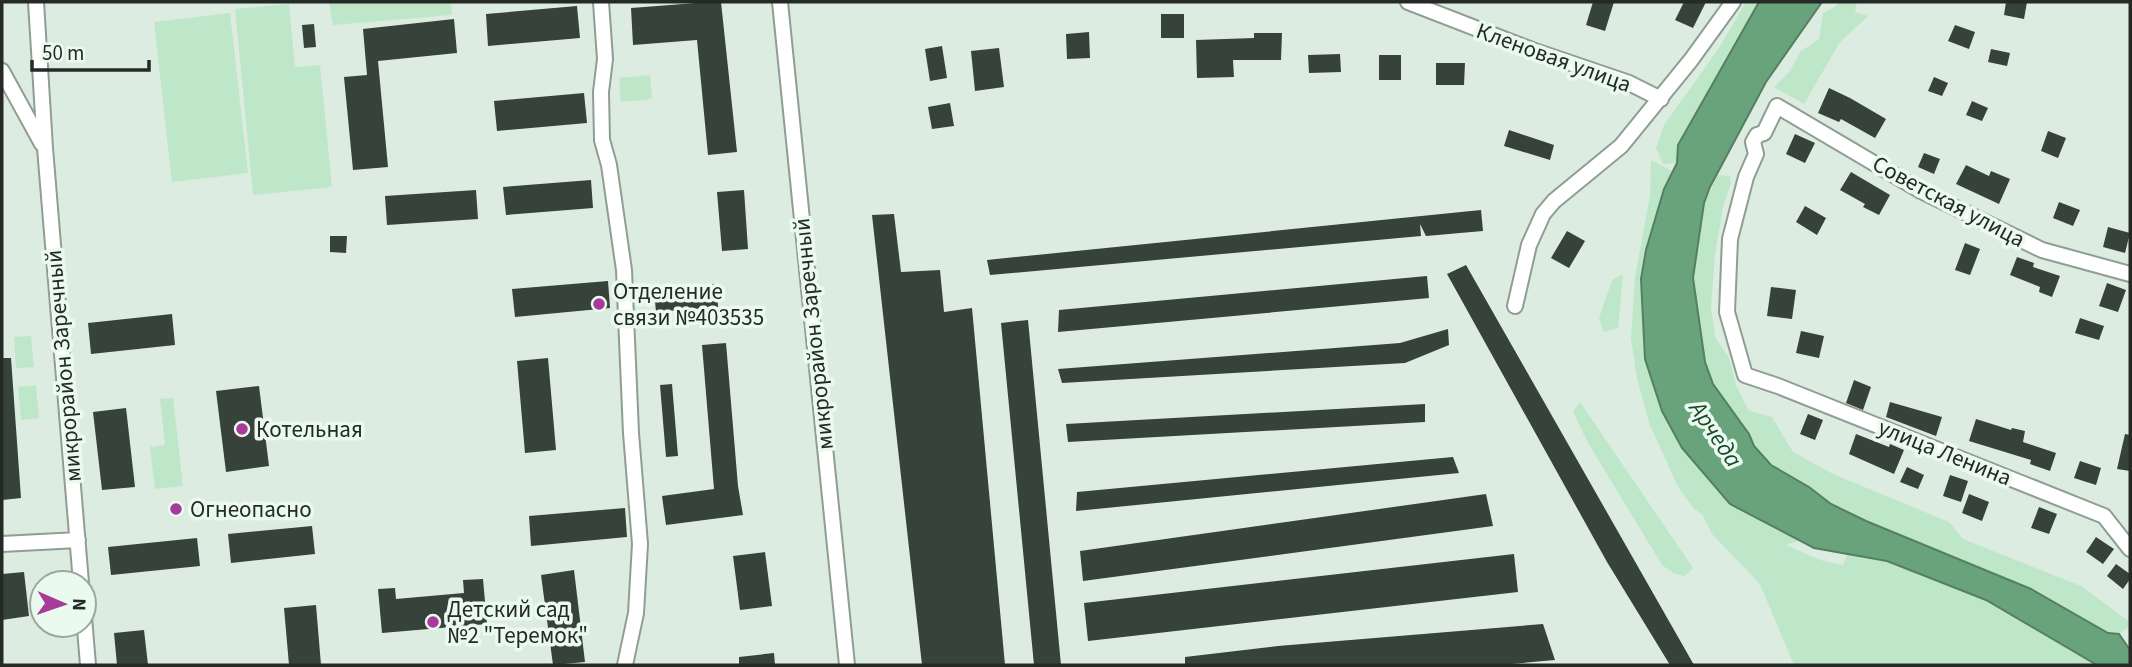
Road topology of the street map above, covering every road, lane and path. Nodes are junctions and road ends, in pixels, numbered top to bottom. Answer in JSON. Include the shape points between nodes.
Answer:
{"nodes":[{"id":1,"x":36,"y":2,"type":"edge"},
{"id":2,"x":601,"y":2,"type":"edge"},
{"id":3,"x":780,"y":2,"type":"edge"},
{"id":4,"x":1408,"y":2,"type":"edge"},
{"id":5,"x":1734,"y":2,"type":"edge"},
{"id":6,"x":2,"y":71,"type":"edge"},
{"id":7,"x":1661,"y":99,"type":"junction"},
{"id":8,"x":45,"y":148,"type":"junction"},
{"id":9,"x":2130,"y":274,"type":"edge"},
{"id":10,"x":1515,"y":306,"type":"dead end"},
{"id":11,"x":1745,"y":375,"type":"joint"},
{"id":12,"x":78,"y":540,"type":"junction"},
{"id":13,"x":2,"y":544,"type":"edge"},
{"id":14,"x":2130,"y":549,"type":"edge"},
{"id":15,"x":80,"y":569,"type":"edge"},
{"id":16,"x":86,"y":639,"type":"edge"},
{"id":17,"x":88,"y":665,"type":"edge"},
{"id":18,"x":625,"y":665,"type":"edge"},
{"id":19,"x":847,"y":665,"type":"edge"}],
"edges":[{"from":1,"to":8,"type":"street","name":"микрорайон Заречный"},
{"from":2,"to":18,"type":"street","via":[[605,59],[602,140],[624,270],[640,544],[636,613]]},
{"from":3,"to":19,"type":"street","name":"микрорайон Заречный"},
{"from":4,"to":7,"type":"street","name":"Кленовая улица"},
{"from":5,"to":7,"type":"street"},
{"from":6,"to":8,"type":"street","name":"микрорайон Заречный"},
{"from":7,"to":10,"type":"street","via":[[1621,146],[1543,214],[1529,245]]},
{"from":8,"to":12,"type":"street","name":"микрорайон Заречный"},
{"from":9,"to":11,"type":"street","name":"Советская улица","via":[[2042,250],[1921,191],[1777,106],[1753,142],[1756,154],[1730,239],[1727,312]]},
{"from":11,"to":14,"type":"street","name":"улица Ленина","via":[[2104,516]]},
{"from":12,"to":13,"type":"street"},
{"from":12,"to":15,"type":"street","name":"микрорайон Заречный"},
{"from":16,"to":17,"type":"street"}]}
